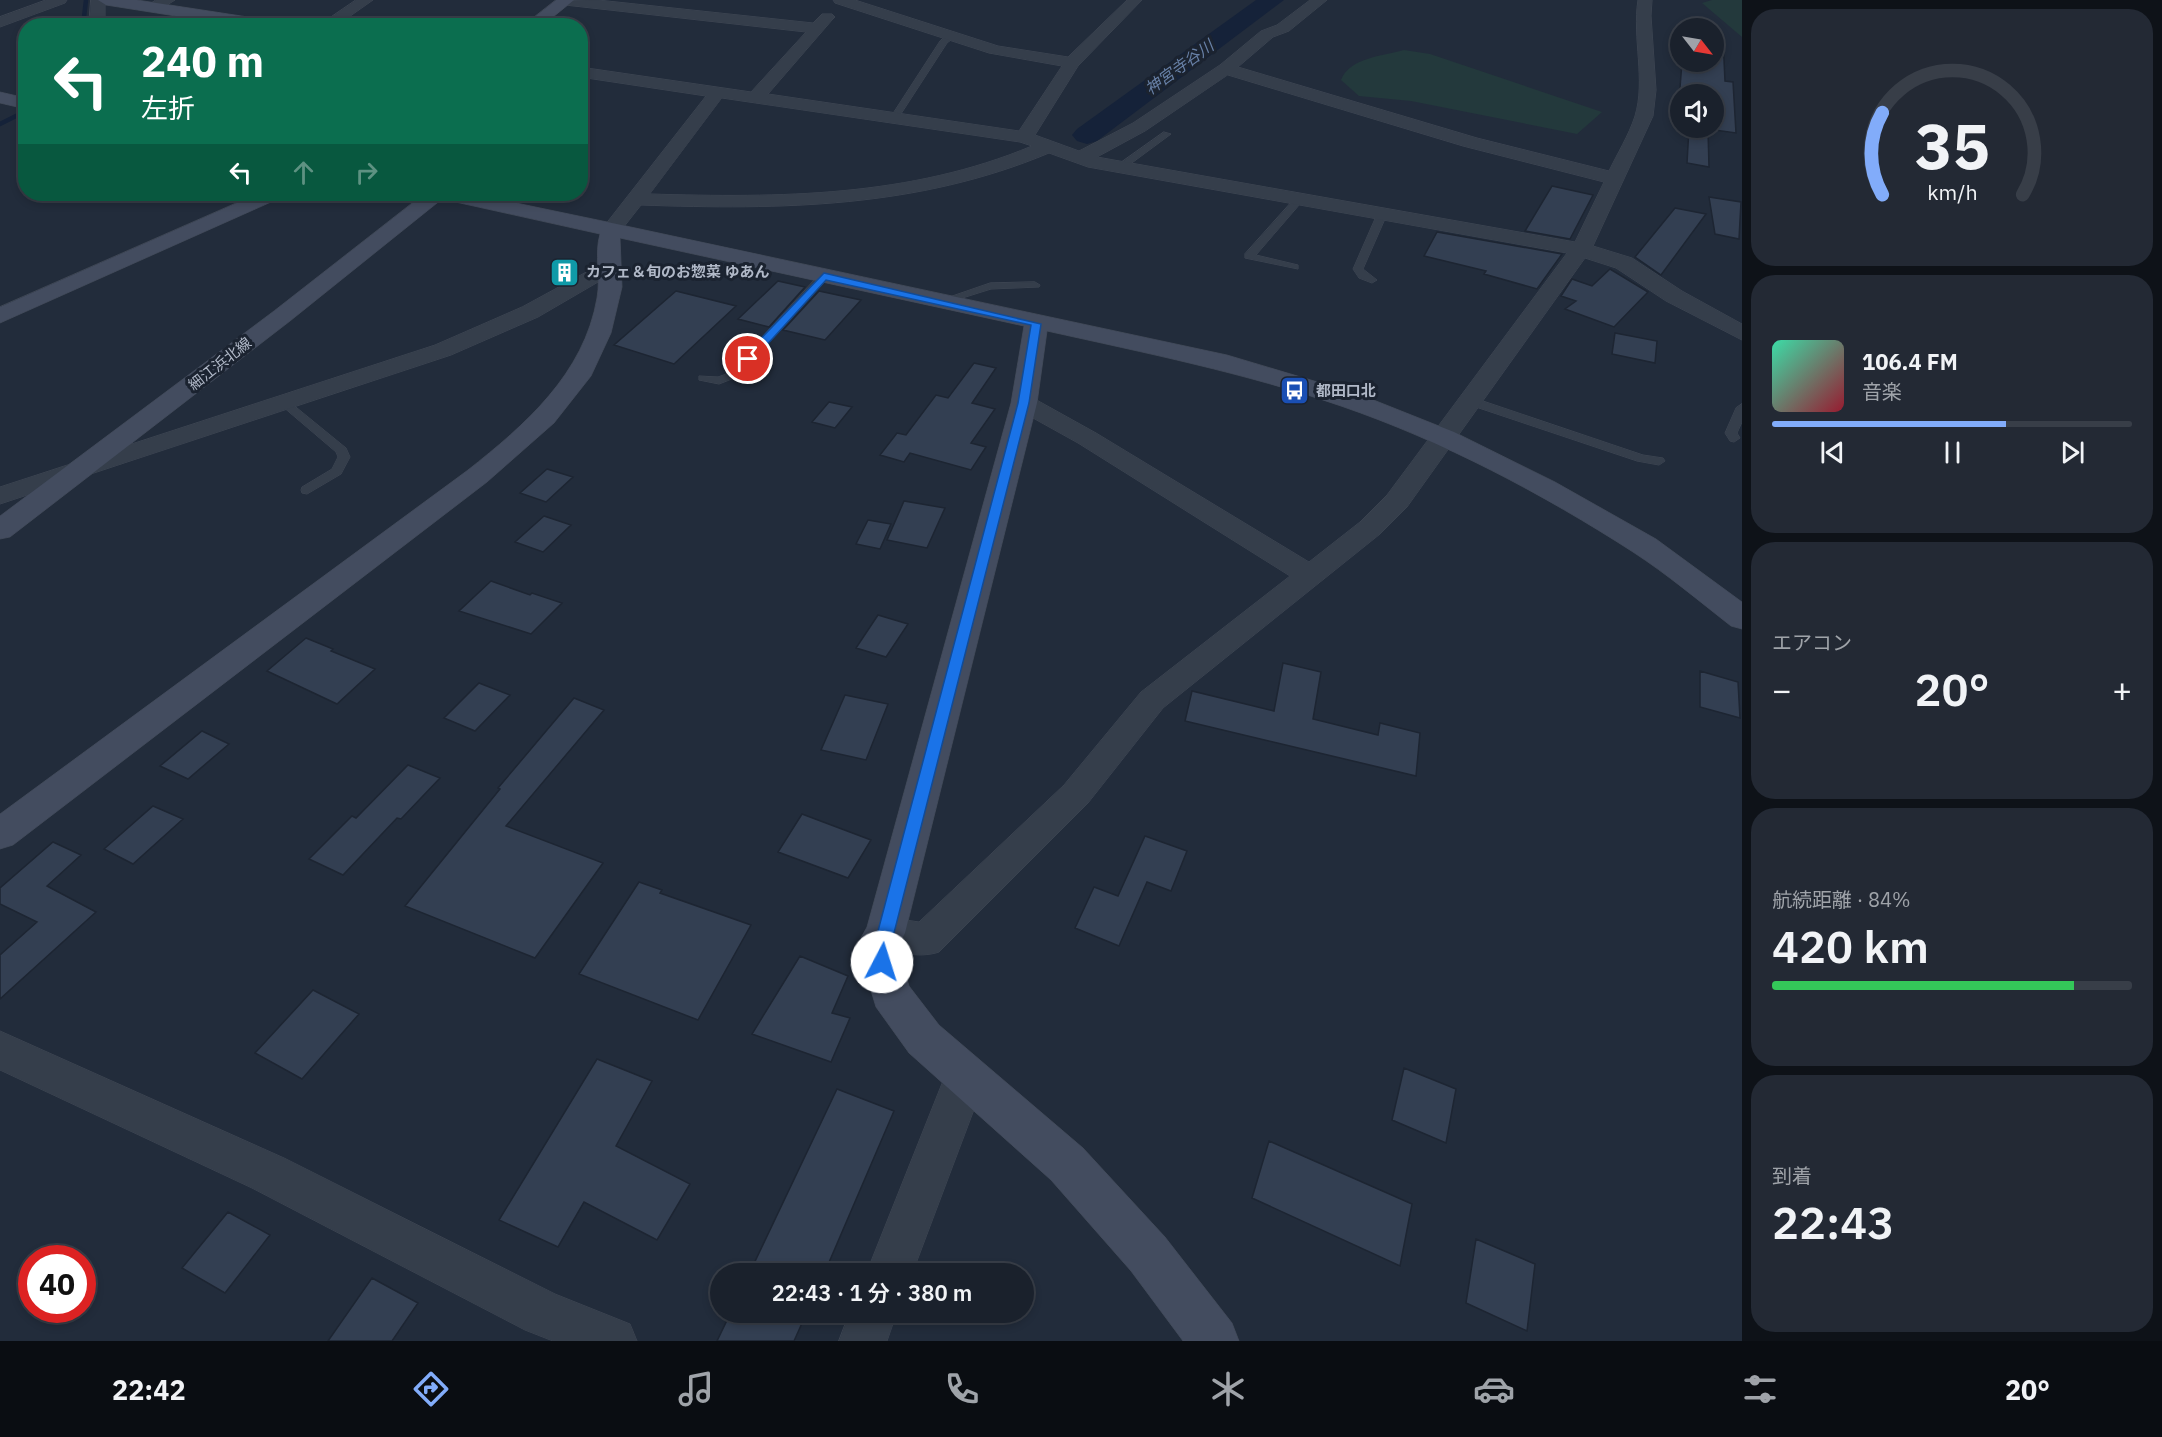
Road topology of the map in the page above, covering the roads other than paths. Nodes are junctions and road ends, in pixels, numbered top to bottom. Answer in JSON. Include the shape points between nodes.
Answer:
{"nodes":[{"id":1,"x":60,"y":0,"type":"edge"},
{"id":2,"x":98,"y":0,"type":"edge"},
{"id":3,"x":106,"y":0,"type":"edge"},
{"id":4,"x":366,"y":0,"type":"edge"},
{"id":5,"x":565,"y":0,"type":"edge"},
{"id":6,"x":841,"y":0,"type":"edge"},
{"id":7,"x":1135,"y":0,"type":"edge"},
{"id":8,"x":1320,"y":0,"type":"edge"},
{"id":9,"x":1645,"y":0,"type":"edge"},
{"id":10,"x":161,"y":4,"type":"edge"},
{"id":11,"x":97,"y":18,"type":"edge"},
{"id":12,"x":233,"y":18,"type":"edge"},
{"id":13,"x":338,"y":18,"type":"edge"},
{"id":14,"x":541,"y":18,"type":"edge"},
{"id":15,"x":0,"y":22,"type":"edge"},
{"id":16,"x":816,"y":28,"type":"junction"},
{"id":17,"x":952,"y":36,"type":"junction"},
{"id":18,"x":1072,"y":63,"type":"junction"},
{"id":19,"x":1226,"y":69,"type":"junction"},
{"id":20,"x":588,"y":73,"type":"edge"},
{"id":21,"x":717,"y":93,"type":"junction"},
{"id":22,"x":0,"y":97,"type":"edge"},
{"id":23,"x":755,"y":98,"type":"junction"},
{"id":24,"x":18,"y":102,"type":"edge"},
{"id":25,"x":894,"y":118,"type":"junction"},
{"id":26,"x":1167,"y":134,"type":"dead end"},
{"id":27,"x":1024,"y":137,"type":"junction"},
{"id":28,"x":1049,"y":147,"type":"junction"},
{"id":29,"x":1080,"y":158,"type":"junction"},
{"id":30,"x":1122,"y":166,"type":"junction"},
{"id":31,"x":1616,"y":178,"type":"junction"},
{"id":32,"x":1300,"y":197,"type":"junction"},
{"id":33,"x":634,"y":199,"type":"junction"},
{"id":34,"x":257,"y":201,"type":"edge"},
{"id":35,"x":427,"y":201,"type":"edge"},
{"id":36,"x":479,"y":201,"type":"edge"},
{"id":37,"x":1383,"y":212,"type":"junction"},
{"id":38,"x":612,"y":229,"type":"junction"},
{"id":39,"x":1580,"y":249,"type":"junction"},
{"id":40,"x":609,"y":266,"type":"junction"},
{"id":41,"x":1294,"y":267,"type":"dead end"},
{"id":42,"x":824,"y":276,"type":"junction"},
{"id":43,"x":1372,"y":280,"type":"dead end"},
{"id":44,"x":1035,"y":285,"type":"dead end"},
{"id":45,"x":940,"y":302,"type":"junction"},
{"id":46,"x":0,"y":316,"type":"edge"},
{"id":47,"x":1036,"y":324,"type":"junction"},
{"id":48,"x":1742,"y":333,"type":"edge"},
{"id":49,"x":703,"y":378,"type":"dead end"},
{"id":50,"x":1468,"y":400,"type":"junction"},
{"id":51,"x":286,"y":403,"type":"junction"},
{"id":52,"x":1024,"y":403,"type":"junction"},
{"id":53,"x":1742,"y":408,"type":"edge"},
{"id":54,"x":1444,"y":438,"type":"junction"},
{"id":55,"x":1734,"y":438,"type":"dead end"},
{"id":56,"x":1659,"y":461,"type":"dead end"},
{"id":57,"x":79,"y":470,"type":"junction"},
{"id":58,"x":307,"y":490,"type":"dead end"},
{"id":59,"x":0,"y":496,"type":"edge"},
{"id":60,"x":0,"y":530,"type":"edge"},
{"id":61,"x":1311,"y":576,"type":"junction"},
{"id":62,"x":1742,"y":618,"type":"edge"},
{"id":63,"x":0,"y":834,"type":"edge"},
{"id":64,"x":885,"y":933,"type":"junction"},
{"id":65,"x":0,"y":1050,"type":"edge"},
{"id":66,"x":966,"y":1075,"type":"junction"},
{"id":67,"x":893,"y":1263,"type":"edge"},
{"id":68,"x":870,"y":1323,"type":"edge"},
{"id":69,"x":613,"y":1341,"type":"edge"},
{"id":70,"x":863,"y":1341,"type":"edge"},
{"id":71,"x":1214,"y":1341,"type":"edge"}],
"edges":[{"from":1,"to":15,"type":"street"},
{"from":2,"to":11,"type":"street"},
{"from":3,"to":10,"type":"street"},
{"from":4,"to":13,"type":"street"},
{"from":5,"to":14,"type":"street"},
{"from":5,"to":16,"type":"street"},
{"from":6,"to":16,"type":"street"},
{"from":6,"to":17,"type":"street"},
{"from":7,"to":18,"type":"street"},
{"from":8,"to":19,"type":"street","via":[[1283,28],[1267,34]]},
{"from":9,"to":31,"type":"street","via":[[1644,116]]},
{"from":10,"to":12,"type":"street"},
{"from":16,"to":23,"type":"street"},
{"from":17,"to":18,"type":"street","via":[[995,50]]},
{"from":17,"to":25,"type":"lane","via":[[944,41]]},
{"from":18,"to":27,"type":"street"},
{"from":19,"to":29,"type":"street","via":[[1139,127]]},
{"from":19,"to":31,"type":"street","via":[[1470,142]]},
{"from":20,"to":21,"type":"street"},
{"from":21,"to":23,"type":"street"},
{"from":21,"to":33,"type":"street"},
{"from":22,"to":24,"type":"street"},
{"from":23,"to":25,"type":"street"},
{"from":25,"to":27,"type":"street"},
{"from":26,"to":30,"type":"lane"},
{"from":27,"to":28,"type":"street"},
{"from":28,"to":29,"type":"street"},
{"from":28,"to":33,"type":"street","via":[[965,178],[897,190],[766,202]]},
{"from":29,"to":30,"type":"street"},
{"from":30,"to":32,"type":"street"},
{"from":31,"to":39,"type":"street"},
{"from":32,"to":37,"type":"street"},
{"from":32,"to":41,"type":"lane","via":[[1250,256]]},
{"from":33,"to":38,"type":"street"},
{"from":34,"to":46,"type":"street"},
{"from":35,"to":57,"type":"street","name":"細江浜北線"},
{"from":36,"to":38,"type":"street"},
{"from":37,"to":39,"type":"street"},
{"from":37,"to":43,"type":"lane","via":[[1358,269]]},
{"from":38,"to":40,"type":"street","via":[[608,239]]},
{"from":38,"to":42,"type":"street"},
{"from":39,"to":48,"type":"street","via":[[1624,263]]},
{"from":39,"to":50,"type":"street"},
{"from":40,"to":51,"type":"street","via":[[502,326]]},
{"from":40,"to":63,"type":"street","via":[[610,290],[601,327],[579,374],[548,415],[369,560]]},
{"from":42,"to":45,"type":"street"},
{"from":42,"to":49,"type":"lane","via":[[733,375],[719,381]]},
{"from":44,"to":45,"type":"lane","via":[[990,286]]},
{"from":45,"to":47,"type":"street"},
{"from":47,"to":52,"type":"street"},
{"from":47,"to":54,"type":"street","via":[[1227,363],[1352,401]]},
{"from":50,"to":54,"type":"street"},
{"from":50,"to":56,"type":"lane"},
{"from":51,"to":57,"type":"street"},
{"from":51,"to":58,"type":"lane","via":[[342,451],[344,457],[337,471]]},
{"from":52,"to":61,"type":"street"},
{"from":52,"to":64,"type":"street"},
{"from":53,"to":55,"type":"lane","via":[[1731,433]]},
{"from":54,"to":61,"type":"street","via":[[1397,501]]},
{"from":54,"to":62,"type":"street","via":[[1545,488],[1645,546]]},
{"from":57,"to":59,"type":"street"},
{"from":57,"to":60,"type":"street","name":"細江浜北線"},
{"from":61,"to":64,"type":"street","via":[[1152,699],[1076,794],[926,940]]},
{"from":64,"to":66,"type":"street","via":[[878,945],[891,994],[924,1039]]},
{"from":65,"to":69,"type":"street","via":[[268,1173],[542,1313]]},
{"from":66,"to":67,"type":"street"},
{"from":66,"to":71,"type":"street","via":[[1067,1164],[1148,1254]]},
{"from":68,"to":70,"type":"street"}]}
